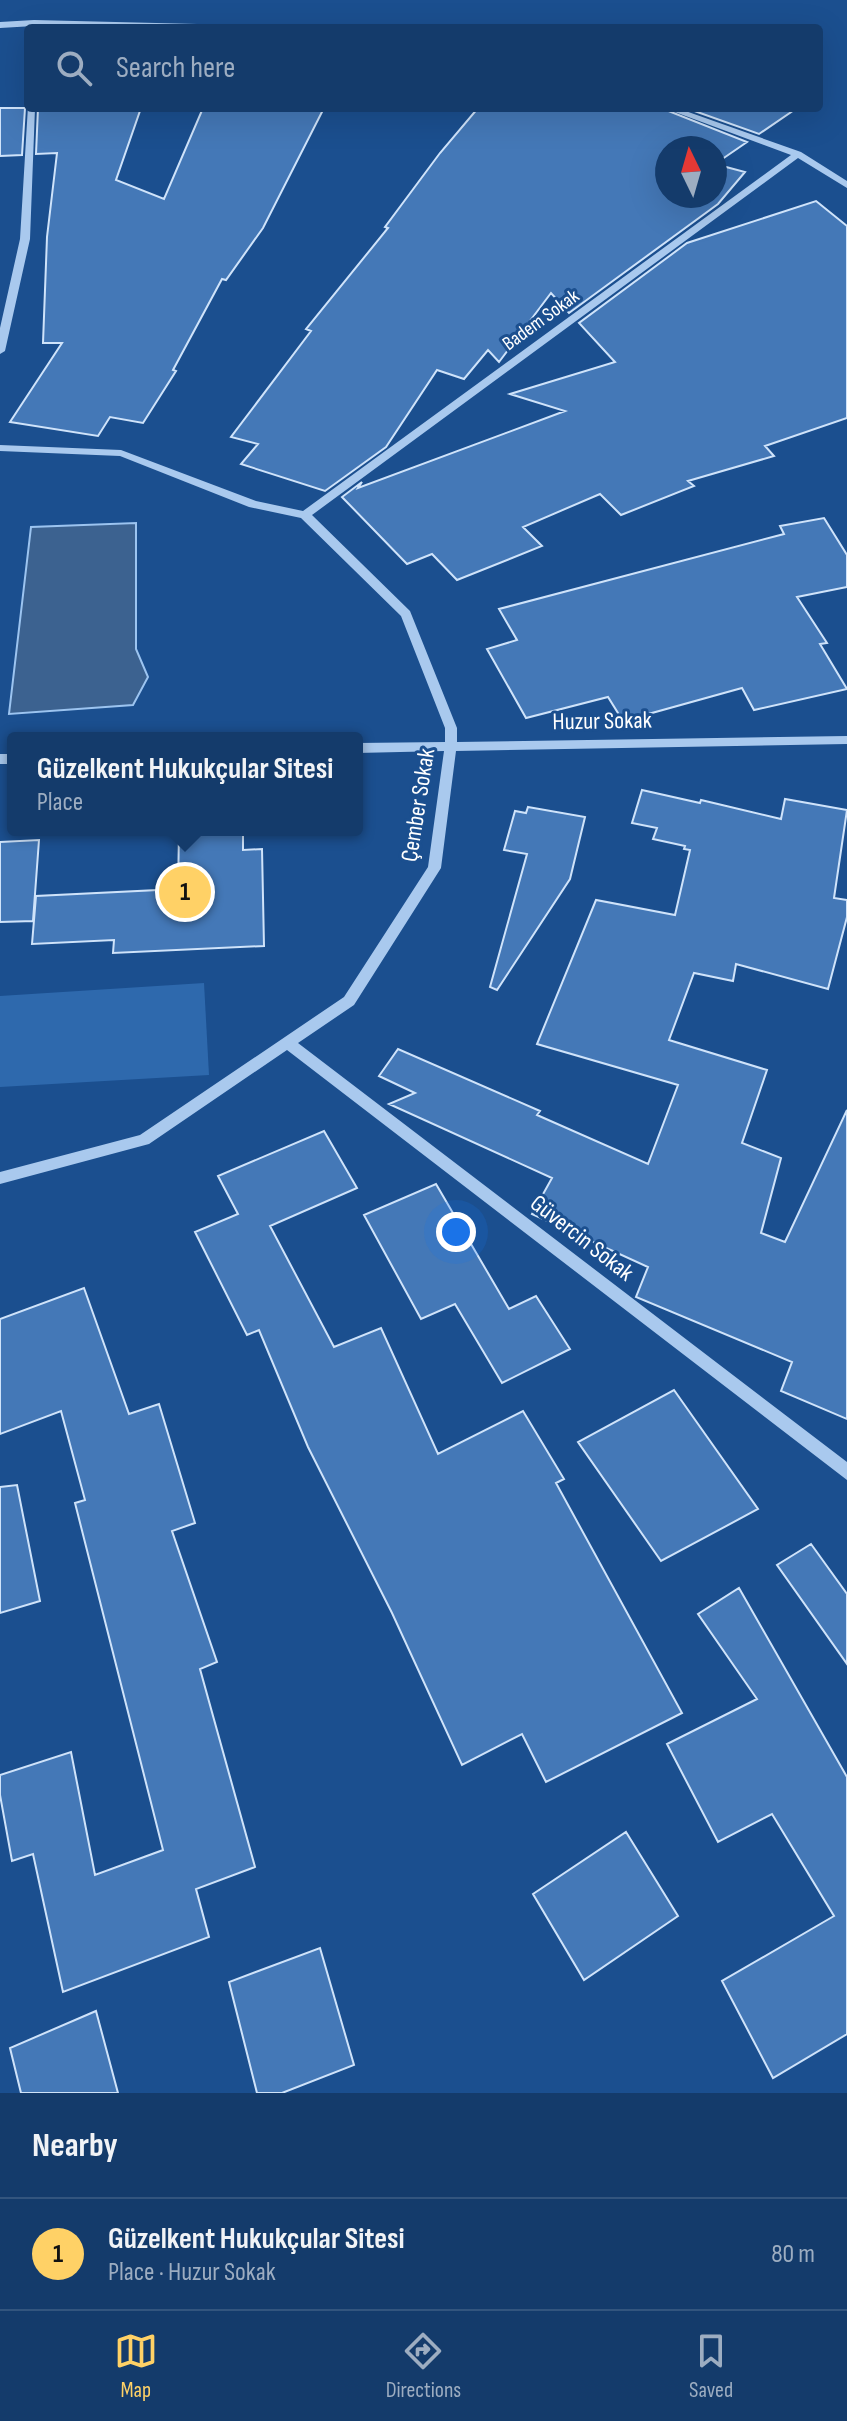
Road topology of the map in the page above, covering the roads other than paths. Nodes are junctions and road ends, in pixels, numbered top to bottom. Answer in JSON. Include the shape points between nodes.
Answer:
{"nodes":[{"id":1,"x":0,"y":25,"type":"edge"},
{"id":2,"x":24,"y":25,"type":"edge"},
{"id":3,"x":31,"y":112,"type":"edge"},
{"id":4,"x":679,"y":112,"type":"edge"},
{"id":5,"x":798,"y":154,"type":"junction"},
{"id":6,"x":847,"y":185,"type":"edge"},
{"id":7,"x":0,"y":351,"type":"edge"},
{"id":8,"x":0,"y":448,"type":"edge"},
{"id":9,"x":305,"y":515,"type":"junction"},
{"id":10,"x":847,"y":740,"type":"edge"},
{"id":11,"x":451,"y":745,"type":"junction"},
{"id":12,"x":363,"y":748,"type":"edge"},
{"id":13,"x":287,"y":1042,"type":"junction"},
{"id":14,"x":0,"y":1178,"type":"edge"},
{"id":15,"x":847,"y":1472,"type":"edge"}],
"edges":[{"from":1,"to":2,"type":"street"},
{"from":3,"to":7,"type":"street","via":[[25,239]]},
{"from":4,"to":5,"type":"street"},
{"from":5,"to":6,"type":"street"},
{"from":5,"to":9,"type":"street","name":"Badem Sokak"},
{"from":8,"to":9,"type":"street","via":[[121,453],[253,504]]},
{"from":9,"to":11,"type":"street","name":"Çember Sokak","via":[[406,614],[451,728]]},
{"from":10,"to":11,"type":"street","name":"Huzur Sokak"},
{"from":11,"to":12,"type":"street","name":"Huzur Sokak"},
{"from":11,"to":13,"type":"street","name":"Çember Sokak","via":[[434,868],[349,1001]]},
{"from":13,"to":14,"type":"street","name":"Çember Sokak","via":[[144,1140]]},
{"from":13,"to":15,"type":"street","name":"Güvercin Sokak"}]}
